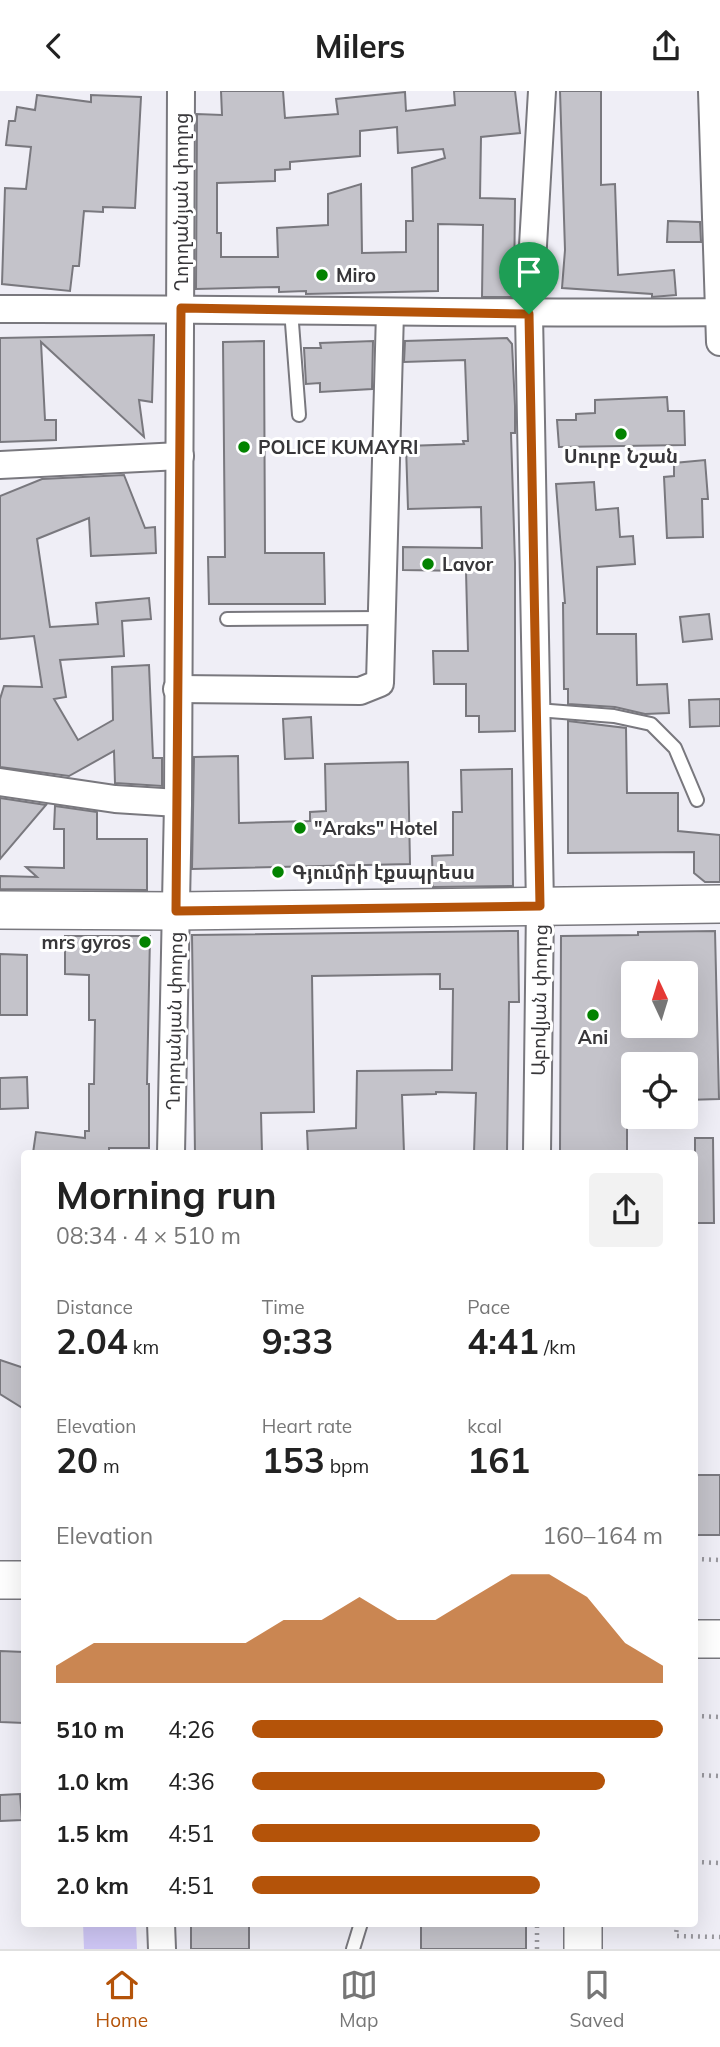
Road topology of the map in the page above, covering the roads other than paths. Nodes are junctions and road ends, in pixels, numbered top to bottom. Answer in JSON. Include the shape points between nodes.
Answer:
{"nodes":[{"id":1,"x":181,"y":91,"type":"edge"},
{"id":2,"x":542,"y":91,"type":"edge"},
{"id":3,"x":712,"y":91,"type":"edge"},
{"id":4,"x":181,"y":308,"type":"junction"},
{"id":5,"x":0,"y":309,"type":"edge"},
{"id":6,"x":291,"y":310,"type":"junction"},
{"id":7,"x":390,"y":312,"type":"junction"},
{"id":8,"x":719,"y":312,"type":"edge"},
{"id":9,"x":529,"y":314,"type":"junction"},
{"id":10,"x":720,"y":342,"type":"edge"},
{"id":11,"x":299,"y":415,"type":"dead end"},
{"id":12,"x":180,"y":456,"type":"junction"},
{"id":13,"x":0,"y":465,"type":"edge"},
{"id":14,"x":383,"y":618,"type":"junction"},
{"id":15,"x":227,"y":619,"type":"dead end"},
{"id":16,"x":177,"y":689,"type":"junction"},
{"id":17,"x":537,"y":710,"type":"junction"},
{"id":18,"x":0,"y":782,"type":"edge"},
{"id":19,"x":697,"y":800,"type":"dead end"},
{"id":20,"x":178,"y":803,"type":"junction"},
{"id":21,"x":720,"y":904,"type":"edge"},
{"id":22,"x":540,"y":906,"type":"junction"},
{"id":23,"x":0,"y":910,"type":"edge"},
{"id":24,"x":176,"y":911,"type":"junction"},
{"id":25,"x":171,"y":1150,"type":"edge"},
{"id":26,"x":537,"y":1150,"type":"edge"},
{"id":27,"x":0,"y":1580,"type":"edge"},
{"id":28,"x":21,"y":1580,"type":"edge"},
{"id":29,"x":698,"y":1639,"type":"edge"},
{"id":30,"x":720,"y":1639,"type":"edge"},
{"id":31,"x":161,"y":1927,"type":"edge"},
{"id":32,"x":360,"y":1927,"type":"edge"},
{"id":33,"x":583,"y":1927,"type":"edge"},
{"id":34,"x":162,"y":1949,"type":"edge"},
{"id":35,"x":353,"y":1949,"type":"edge"},
{"id":36,"x":583,"y":1949,"type":"edge"}],
"edges":[{"from":1,"to":4,"type":"street","name":"Ղորղանյան փողոց"},
{"from":2,"to":9,"type":"street","name":"Աբովյան փողոց"},
{"from":3,"to":8,"type":"street"},
{"from":4,"to":5,"type":"street"},
{"from":4,"to":6,"type":"street"},
{"from":4,"to":12,"type":"street","name":"Ղորղանյան փողոց"},
{"from":6,"to":7,"type":"street"},
{"from":6,"to":11,"type":"lane"},
{"from":7,"to":9,"type":"street"},
{"from":7,"to":14,"type":"street"},
{"from":8,"to":9,"type":"street"},
{"from":8,"to":10,"type":"street"},
{"from":9,"to":17,"type":"street","name":"Աբովյան փողոց"},
{"from":12,"to":13,"type":"street"},
{"from":12,"to":16,"type":"street","name":"Ղորղանյան փողոց"},
{"from":14,"to":15,"type":"lane"},
{"from":14,"to":16,"type":"street","via":[[380,683],[360,691]]},
{"from":16,"to":20,"type":"street","name":"Ղորղանյան փողոց"},
{"from":17,"to":19,"type":"lane","via":[[651,724],[676,748]]},
{"from":17,"to":22,"type":"street","name":"Աբովյան փողոց"},
{"from":18,"to":20,"type":"street"},
{"from":20,"to":24,"type":"street","name":"Ղորղանյան փողոց"},
{"from":21,"to":22,"type":"street"},
{"from":22,"to":24,"type":"street"},
{"from":22,"to":26,"type":"street","name":"Աբովյան փողոց"},
{"from":23,"to":24,"type":"street"},
{"from":24,"to":25,"type":"street","name":"Ղորղանյան փողոց"},
{"from":27,"to":28,"type":"street"},
{"from":29,"to":30,"type":"street"},
{"from":31,"to":34,"type":"street"},
{"from":32,"to":35,"type":"lane"},
{"from":33,"to":36,"type":"street"}]}
